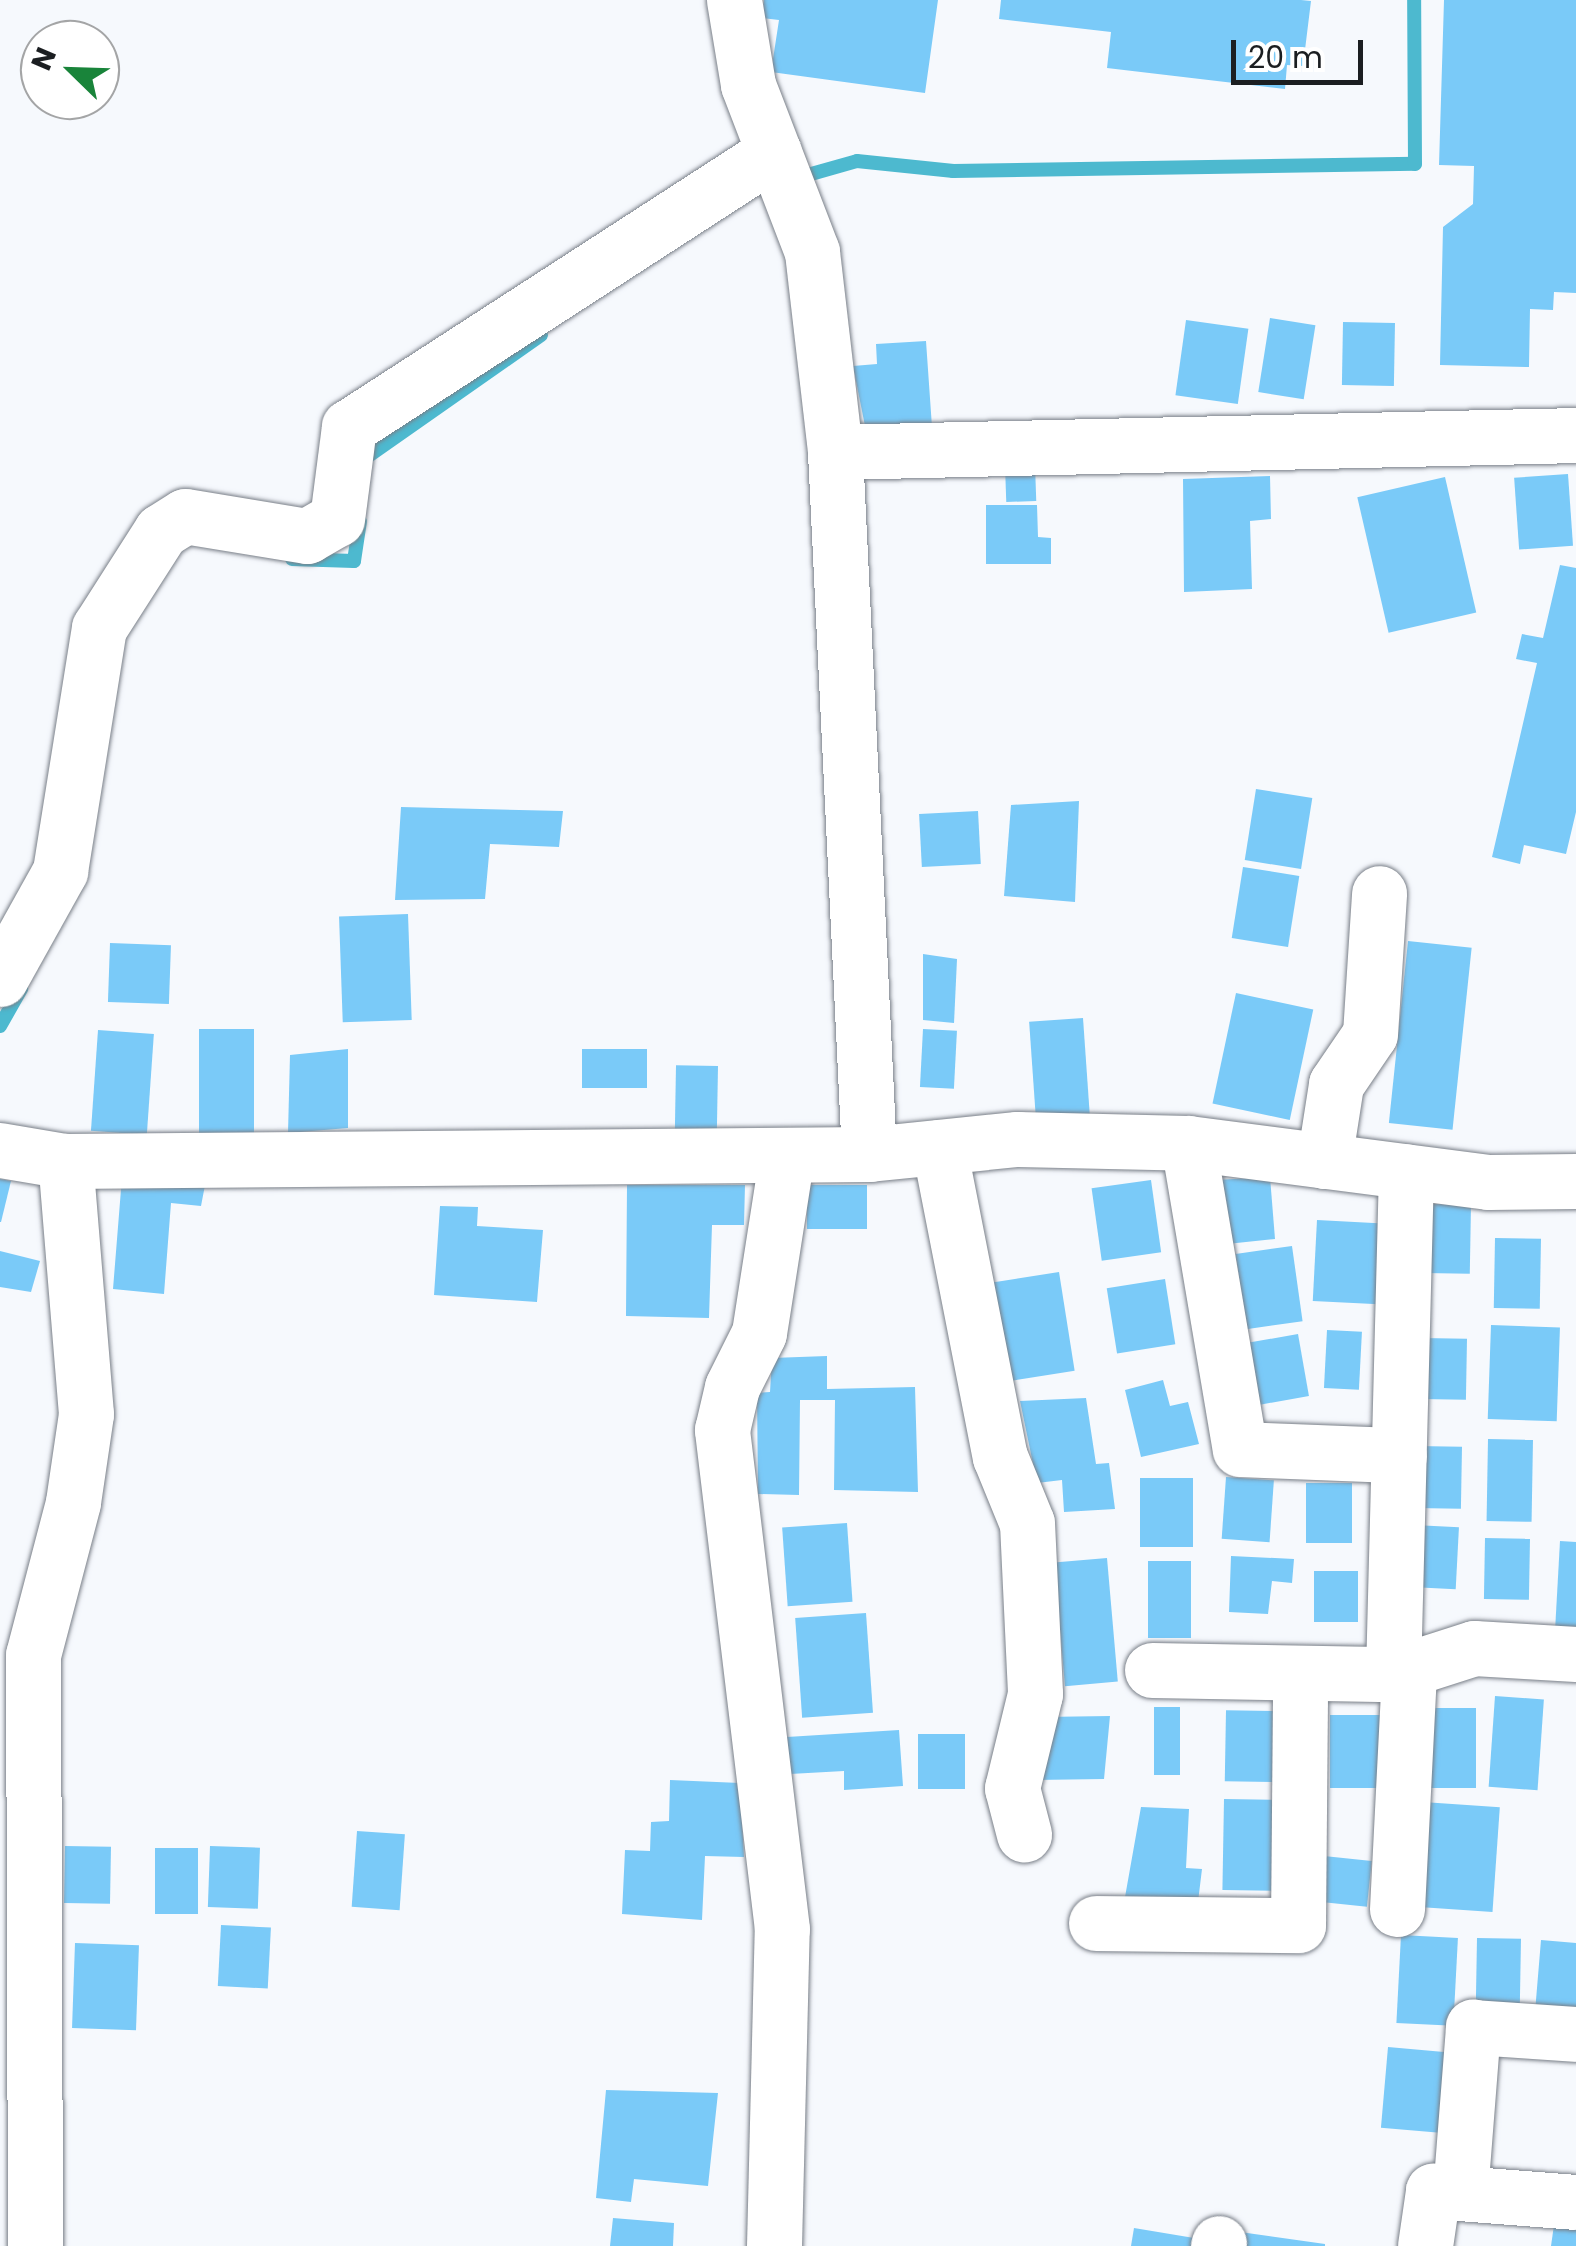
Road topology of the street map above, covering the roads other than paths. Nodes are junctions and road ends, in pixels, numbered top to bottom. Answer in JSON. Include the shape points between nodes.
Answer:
{"nodes":[{"id":1,"x":734,"y":0,"type":"edge"},
{"id":2,"x":781,"y":171,"type":"junction"},
{"id":3,"x":1576,"y":435,"type":"edge"},
{"id":4,"x":835,"y":452,"type":"junction"},
{"id":5,"x":1379,"y":894,"type":"dead end"},
{"id":6,"x":0,"y":979,"type":"edge"},
{"id":7,"x":1188,"y":1143,"type":"junction"},
{"id":8,"x":939,"y":1147,"type":"junction"},
{"id":9,"x":0,"y":1150,"type":"edge"},
{"id":10,"x":869,"y":1154,"type":"junction"},
{"id":11,"x":787,"y":1155,"type":"junction"},
{"id":12,"x":65,"y":1161,"type":"junction"},
{"id":13,"x":1324,"y":1161,"type":"junction"},
{"id":14,"x":1406,"y":1171,"type":"junction"},
{"id":15,"x":1576,"y":1181,"type":"edge"},
{"id":16,"x":1399,"y":1455,"type":"junction"},
{"id":17,"x":1576,"y":1654,"type":"edge"},
{"id":18,"x":1152,"y":1670,"type":"dead end"},
{"id":19,"x":1401,"y":1671,"type":"junction"},
{"id":20,"x":1300,"y":1672,"type":"junction"},
{"id":21,"x":1024,"y":1834,"type":"dead end"},
{"id":22,"x":1397,"y":1909,"type":"dead end"},
{"id":23,"x":1096,"y":1923,"type":"dead end"},
{"id":24,"x":1576,"y":2034,"type":"edge"},
{"id":25,"x":1460,"y":2193,"type":"junction"},
{"id":26,"x":1576,"y":2202,"type":"edge"},
{"id":27,"x":35,"y":2246,"type":"edge"},
{"id":28,"x":774,"y":2246,"type":"edge"},
{"id":29,"x":1426,"y":2246,"type":"edge"}],
"edges":[{"from":1,"to":2,"type":"street","via":[[748,85]]},
{"from":2,"to":4,"type":"street","via":[[812,252]]},
{"from":2,"to":6,"type":"street","via":[[349,427],[337,519],[307,536],[185,516],[161,531],[99,628],[60,870]]},
{"from":3,"to":4,"type":"street"},
{"from":4,"to":10,"type":"street"},
{"from":5,"to":13,"type":"street","via":[[1370,1034],[1336,1084]]},
{"from":7,"to":8,"type":"street","via":[[1017,1139]]},
{"from":7,"to":13,"type":"street"},
{"from":7,"to":16,"type":"street","via":[[1240,1449]]},
{"from":8,"to":10,"type":"street"},
{"from":8,"to":21,"type":"street","via":[[1000,1457],[1027,1523],[1034,1694],[1012,1788]]},
{"from":9,"to":12,"type":"street"},
{"from":10,"to":11,"type":"street"},
{"from":11,"to":12,"type":"street"},
{"from":11,"to":28,"type":"street","via":[[759,1333],[732,1387],[722,1430],[782,1929]]},
{"from":12,"to":27,"type":"street","via":[[86,1414],[73,1502],[33,1655]]},
{"from":13,"to":14,"type":"street"},
{"from":14,"to":15,"type":"street"},
{"from":14,"to":16,"type":"street"},
{"from":16,"to":19,"type":"street"},
{"from":17,"to":19,"type":"street","via":[[1474,1648]]},
{"from":18,"to":20,"type":"street"},
{"from":19,"to":20,"type":"street"},
{"from":19,"to":22,"type":"street"},
{"from":20,"to":23,"type":"street","via":[[1298,1925]]},
{"from":24,"to":25,"type":"street","via":[[1473,2026]]},
{"from":25,"to":26,"type":"street"},
{"from":25,"to":29,"type":"street","via":[[1432,2191]]}]}
